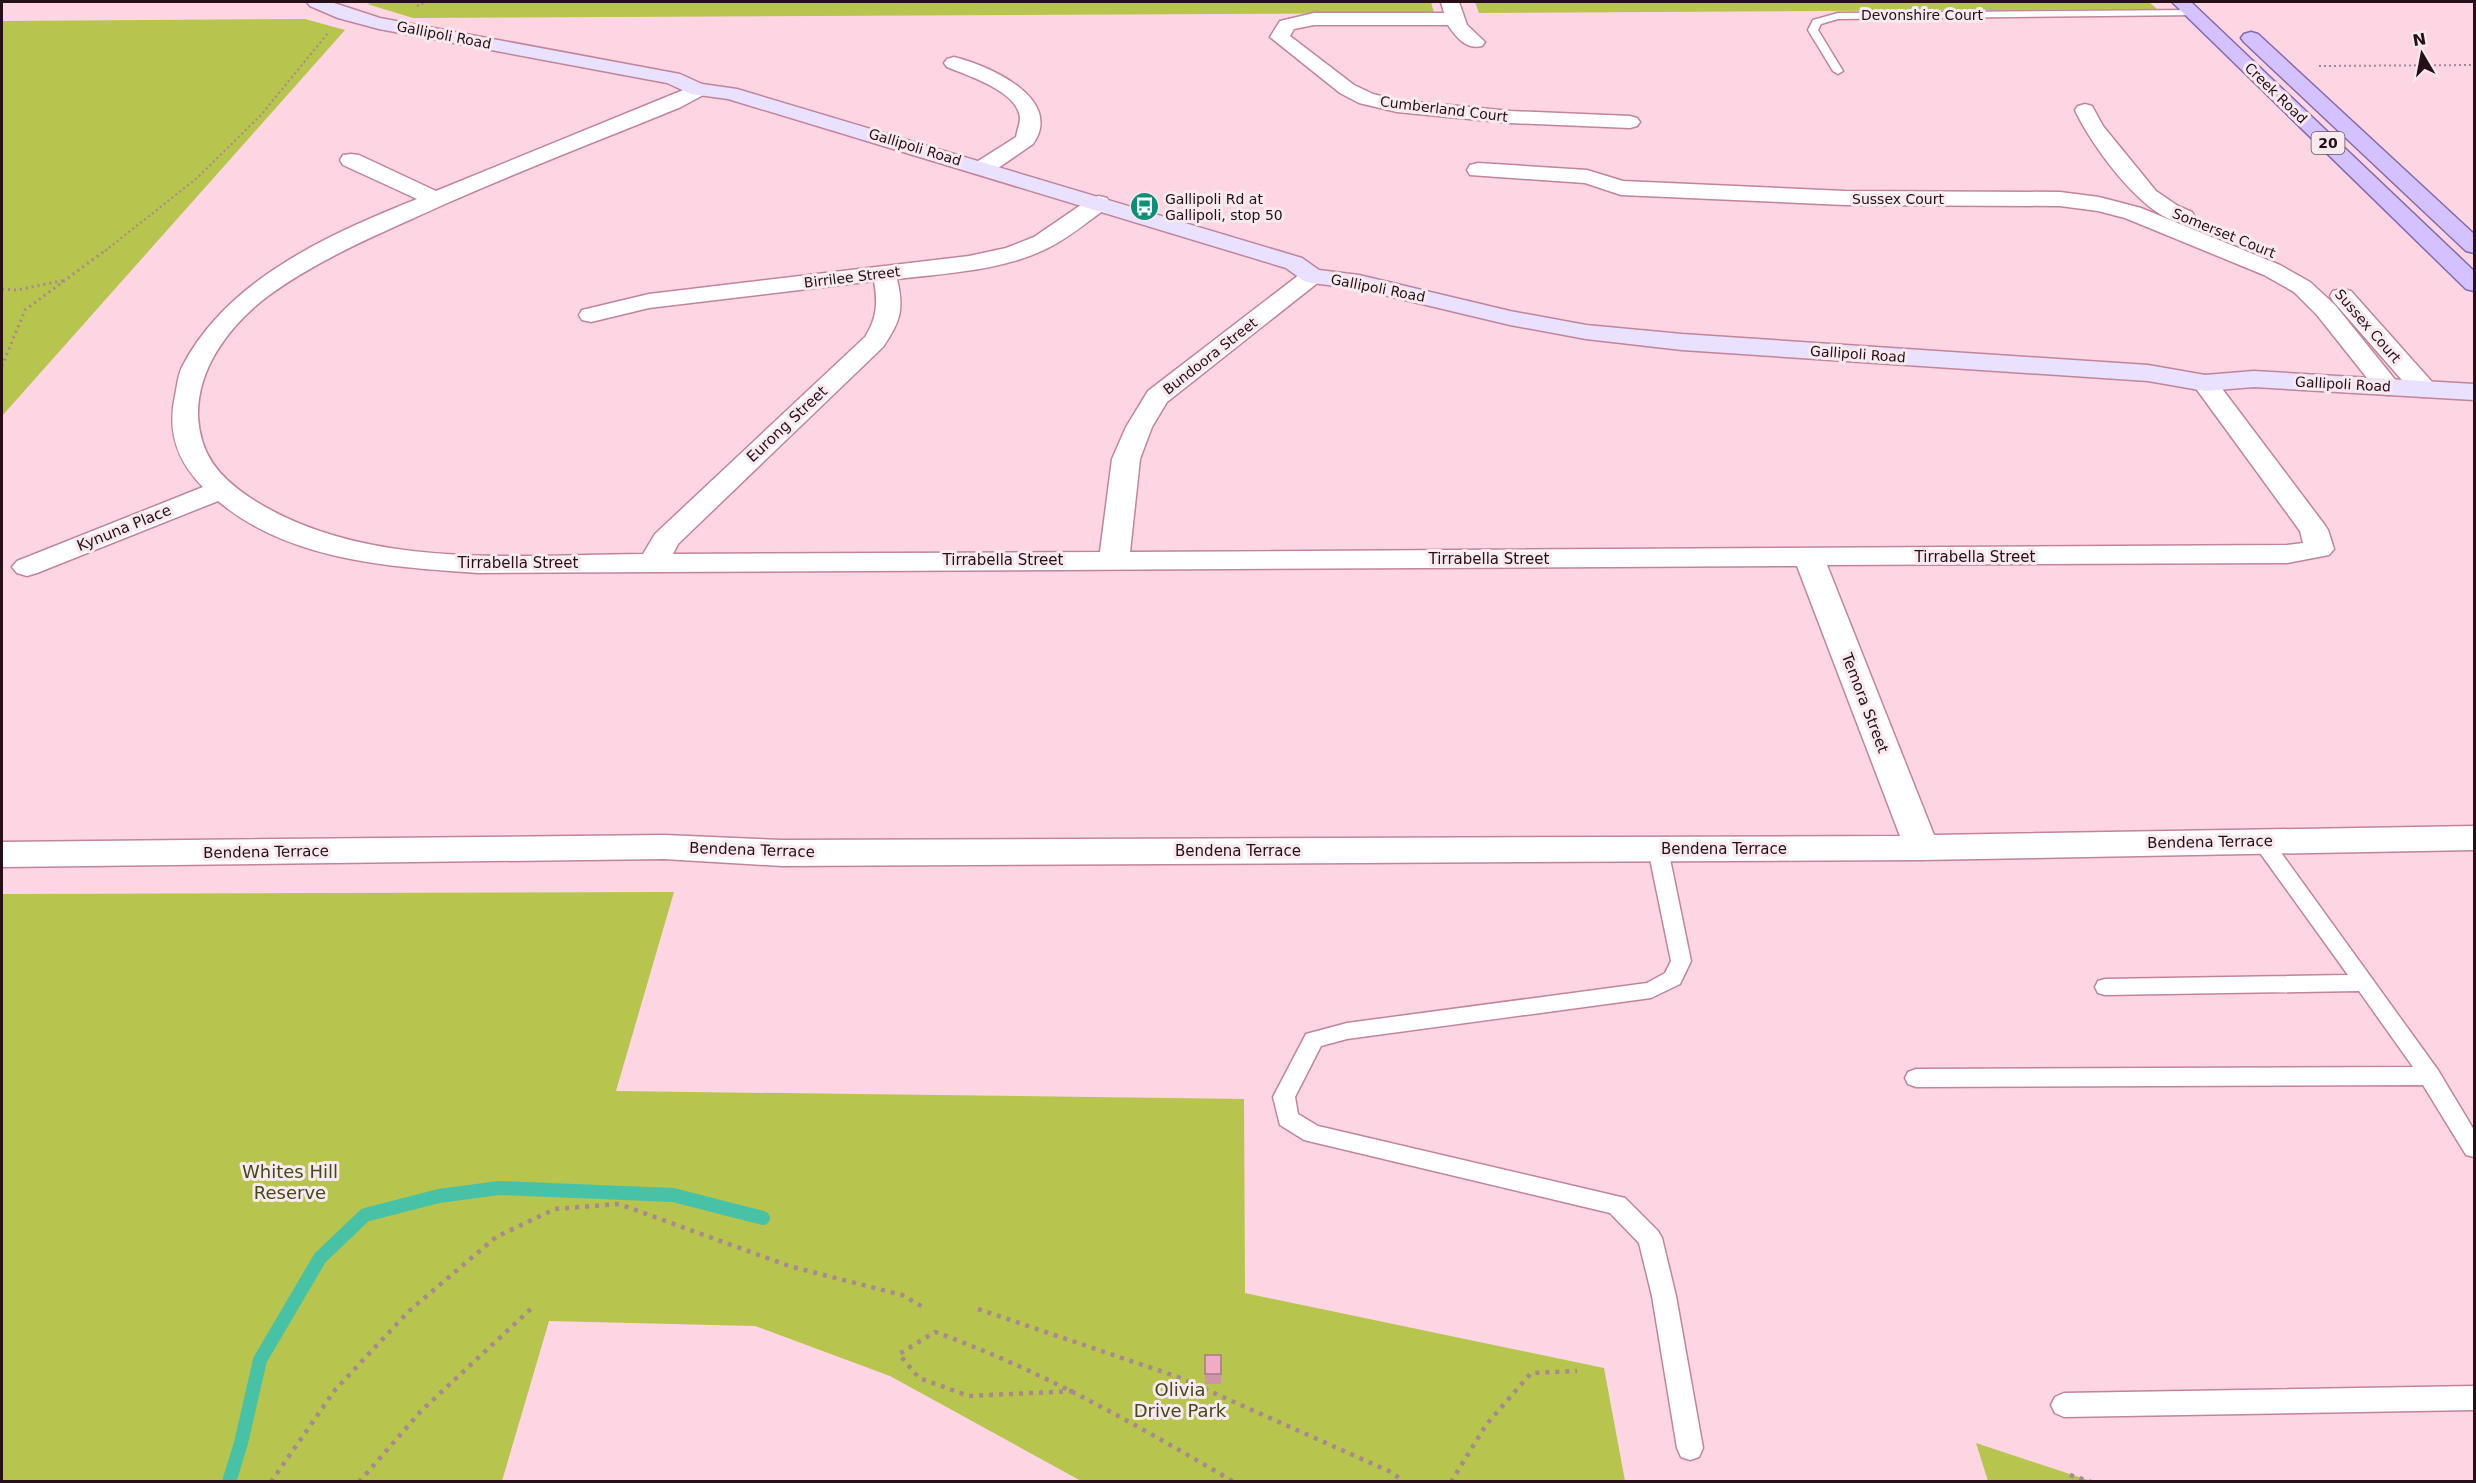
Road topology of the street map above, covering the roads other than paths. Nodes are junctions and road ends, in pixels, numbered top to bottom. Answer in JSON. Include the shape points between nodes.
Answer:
{"nodes":[{"id":1,"x":316,"y":2,"type":"edge"},
{"id":2,"x":2187,"y":7,"type":"edge"},
{"id":3,"x":1452,"y":10,"type":"edge"},
{"id":4,"x":2238,"y":26,"type":"dead end"},
{"id":5,"x":1474,"y":42,"type":"dead end"},
{"id":6,"x":954,"y":63,"type":"dead end"},
{"id":7,"x":1838,"y":71,"type":"dead end"},
{"id":8,"x":698,"y":90,"type":"junction"},
{"id":9,"x":2085,"y":110,"type":"dead end"},
{"id":10,"x":1630,"y":122,"type":"dead end"},
{"id":11,"x":351,"y":160,"type":"dead end"},
{"id":12,"x":983,"y":168,"type":"junction"},
{"id":13,"x":1478,"y":170,"type":"dead end"},
{"id":14,"x":437,"y":200,"type":"junction"},
{"id":15,"x":1099,"y":203,"type":"junction"},
{"id":16,"x":2475,"y":246,"type":"edge"},
{"id":17,"x":884,"y":274,"type":"junction"},
{"id":18,"x":1312,"y":276,"type":"junction"},
{"id":19,"x":2475,"y":284,"type":"edge"},
{"id":20,"x":2332,"y":285,"type":"junction"},
{"id":21,"x":2302,"y":287,"type":"junction"},
{"id":22,"x":591,"y":315,"type":"dead end"},
{"id":23,"x":2205,"y":383,"type":"junction"},
{"id":24,"x":2388,"y":387,"type":"junction"},
{"id":25,"x":2424,"y":389,"type":"junction"},
{"id":26,"x":2475,"y":392,"type":"edge"},
{"id":27,"x":220,"y":490,"type":"junction"},
{"id":28,"x":1809,"y":558,"type":"junction"},
{"id":29,"x":1114,"y":559,"type":"junction"},
{"id":30,"x":654,"y":562,"type":"junction"},
{"id":31,"x":27,"y":567,"type":"dead end"},
{"id":32,"x":2475,"y":838,"type":"edge"},
{"id":33,"x":2262,"y":841,"type":"junction"},
{"id":34,"x":1922,"y":848,"type":"junction"},
{"id":35,"x":1658,"y":849,"type":"junction"},
{"id":36,"x":2,"y":855,"type":"edge"},
{"id":37,"x":2364,"y":983,"type":"junction"},
{"id":38,"x":2105,"y":987,"type":"dead end"},
{"id":39,"x":2430,"y":1076,"type":"junction"},
{"id":40,"x":1916,"y":1078,"type":"dead end"},
{"id":41,"x":2475,"y":1148,"type":"edge"},
{"id":42,"x":2475,"y":1398,"type":"edge"},
{"id":43,"x":2064,"y":1405,"type":"dead end"},
{"id":44,"x":1690,"y":1448,"type":"dead end"}],
"edges":[{"from":1,"to":8,"type":"street","name":"Gallipoli Road","via":[[363,19],[673,78]]},
{"from":2,"to":7,"type":"lane","name":"Devonshire Court","via":[[1838,16],[1817,22],[1813,30]]},
{"from":2,"to":19,"type":"main road","name":"Creek Road","number":"20"},
{"from":3,"to":5,"type":"street","via":[[1461,33]]},
{"from":3,"to":10,"type":"street","name":"Cumberland Court","via":[[1314,19],[1287,24],[1280,37],[1366,99],[1397,106],[1510,117]]},
{"from":4,"to":16,"type":"main road","name":"Creek Road","number":"20"},
{"from":6,"to":12,"type":"street","via":[[1009,89],[1024,101],[1030,118],[1026,140]]},
{"from":8,"to":12,"type":"street","name":"Gallipoli Road","via":[[730,93]]},
{"from":8,"to":14,"type":"street","name":"Tirrabella Street"},
{"from":9,"to":20,"type":"street","name":"Somerset Court","via":[[2093,128],[2148,196],[2170,211],[2287,258]]},
{"from":11,"to":14,"type":"street"},
{"from":12,"to":15,"type":"street","name":"Gallipoli Road"},
{"from":13,"to":21,"type":"street","name":"Sussex Court","via":[[1587,177],[1621,188],[1845,198],[2061,199],[2099,204],[2272,270]]},
{"from":14,"to":27,"type":"street","name":"Tirrabella Street","via":[[322,250],[280,277],[228,318],[201,353],[185,391],[184,430],[195,462]]},
{"from":15,"to":17,"type":"street","name":"Birrilee Street","via":[[1042,242],[1013,253]]},
{"from":15,"to":18,"type":"street","name":"Gallipoli Road","via":[[1294,263]]},
{"from":17,"to":22,"type":"street","name":"Birrilee Street","via":[[649,301]]},
{"from":17,"to":30,"type":"street","name":"Eurong Street","via":[[891,308],[886,325],[874,342],[665,540]]},
{"from":18,"to":23,"type":"street","name":"Gallipoli Road","via":[[1359,282],[1586,332],[2148,373]]},
{"from":18,"to":29,"type":"street","name":"Bundoora Street","via":[[1157,397],[1126,459]]},
{"from":20,"to":21,"type":"street","name":"Sussex Court"},
{"from":20,"to":25,"type":"street","name":"Sussex Court"},
{"from":21,"to":24,"type":"street","name":"Sussex Court","via":[[2326,310]]},
{"from":23,"to":24,"type":"street","name":"Gallipoli Road","via":[[2254,379]]},
{"from":23,"to":28,"type":"street","name":"Tirrabella Street","via":[[2314,530],[2319,549],[2287,554]]},
{"from":24,"to":25,"type":"street","name":"Gallipoli Road"},
{"from":25,"to":26,"type":"street","name":"Gallipoli Road"},
{"from":27,"to":30,"type":"street","name":"Tirrabella Street","via":[[266,522],[333,547],[399,558],[479,564]]},
{"from":27,"to":31,"type":"street","name":"Kynuna Place"},
{"from":28,"to":29,"type":"street","name":"Tirrabella Street"},
{"from":28,"to":34,"type":"street","name":"Temora Street"},
{"from":29,"to":30,"type":"street","name":"Tirrabella Street"},
{"from":32,"to":33,"type":"street","name":"Bendena Terrace"},
{"from":33,"to":34,"type":"street","name":"Bendena Terrace"},
{"from":33,"to":37,"type":"lane"},
{"from":34,"to":35,"type":"street","name":"Bendena Terrace"},
{"from":35,"to":36,"type":"street","name":"Bendena Terrace","via":[[782,853],[664,848]]},
{"from":35,"to":44,"type":"lane","via":[[1681,962],[1673,978],[1651,990],[1347,1030],[1314,1040],[1284,1097],[1288,1119],[1312,1134],[1617,1205],[1650,1238]]},
{"from":37,"to":38,"type":"lane"},
{"from":37,"to":39,"type":"lane"},
{"from":39,"to":40,"type":"lane"},
{"from":39,"to":41,"type":"lane"},
{"from":42,"to":43,"type":"lane"}]}
